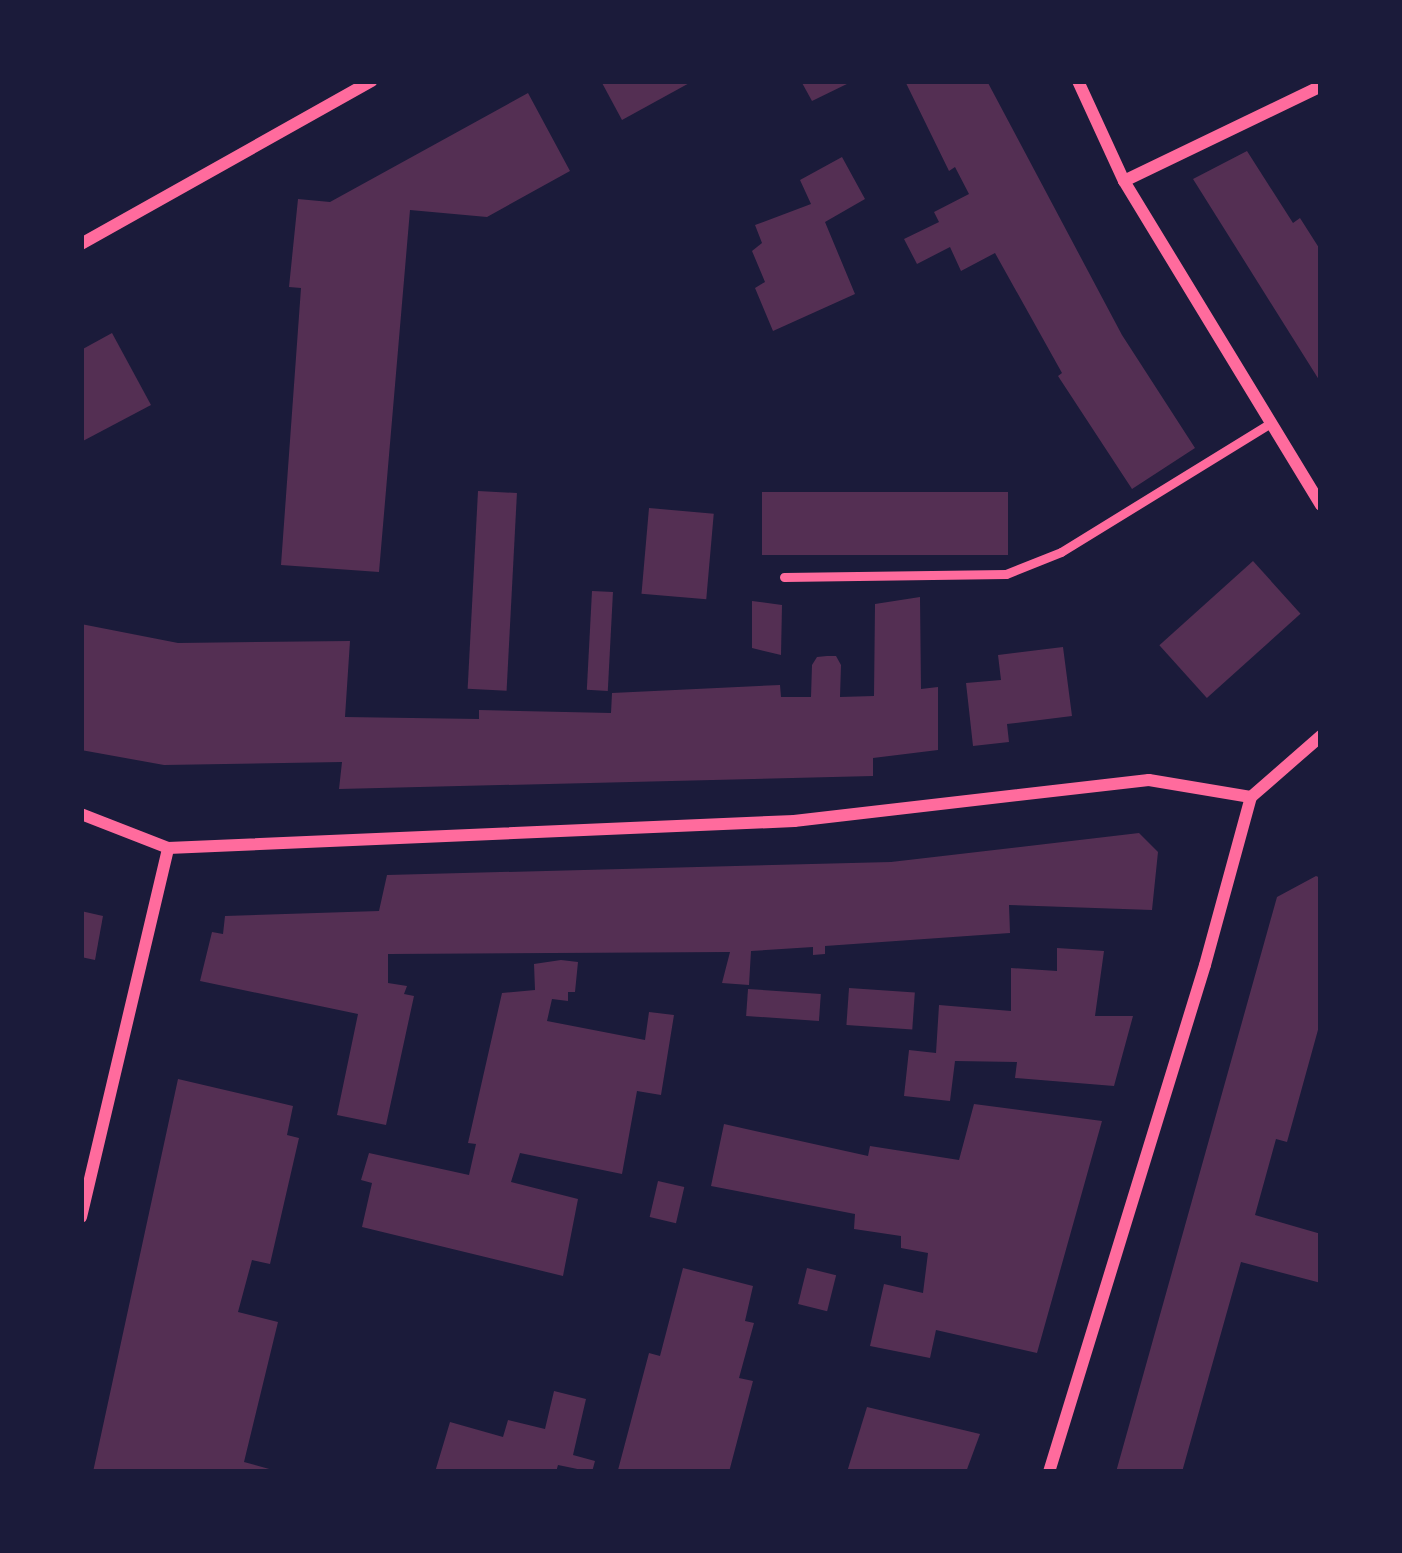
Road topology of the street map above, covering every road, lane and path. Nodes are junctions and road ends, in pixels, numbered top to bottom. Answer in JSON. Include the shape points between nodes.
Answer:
{"nodes":[{"id":1,"x":371,"y":81,"type":"edge"},
{"id":2,"x":1078,"y":81,"type":"edge"},
{"id":3,"x":1321,"y":86,"type":"edge"},
{"id":4,"x":1124,"y":182,"type":"junction"},
{"id":5,"x":81,"y":244,"type":"edge"},
{"id":6,"x":1271,"y":423,"type":"junction"},
{"id":7,"x":1321,"y":506,"type":"edge"},
{"id":8,"x":784,"y":577,"type":"dead end"},
{"id":9,"x":1321,"y":736,"type":"edge"},
{"id":10,"x":1251,"y":797,"type":"junction"},
{"id":11,"x":81,"y":814,"type":"edge"},
{"id":12,"x":168,"y":848,"type":"junction"},
{"id":13,"x":81,"y":1217,"type":"edge"},
{"id":14,"x":1049,"y":1472,"type":"edge"}],
"edges":[{"from":1,"to":5,"type":"street"},
{"from":2,"to":4,"type":"street"},
{"from":3,"to":4,"type":"street"},
{"from":4,"to":6,"type":"street"},
{"from":6,"to":7,"type":"street"},
{"from":6,"to":8,"type":"lane","via":[[1061,552],[1006,574]]},
{"from":9,"to":10,"type":"street"},
{"from":10,"to":12,"type":"street","via":[[1150,780],[794,821]]},
{"from":10,"to":14,"type":"street"},
{"from":11,"to":12,"type":"street"},
{"from":12,"to":13,"type":"street"}]}
